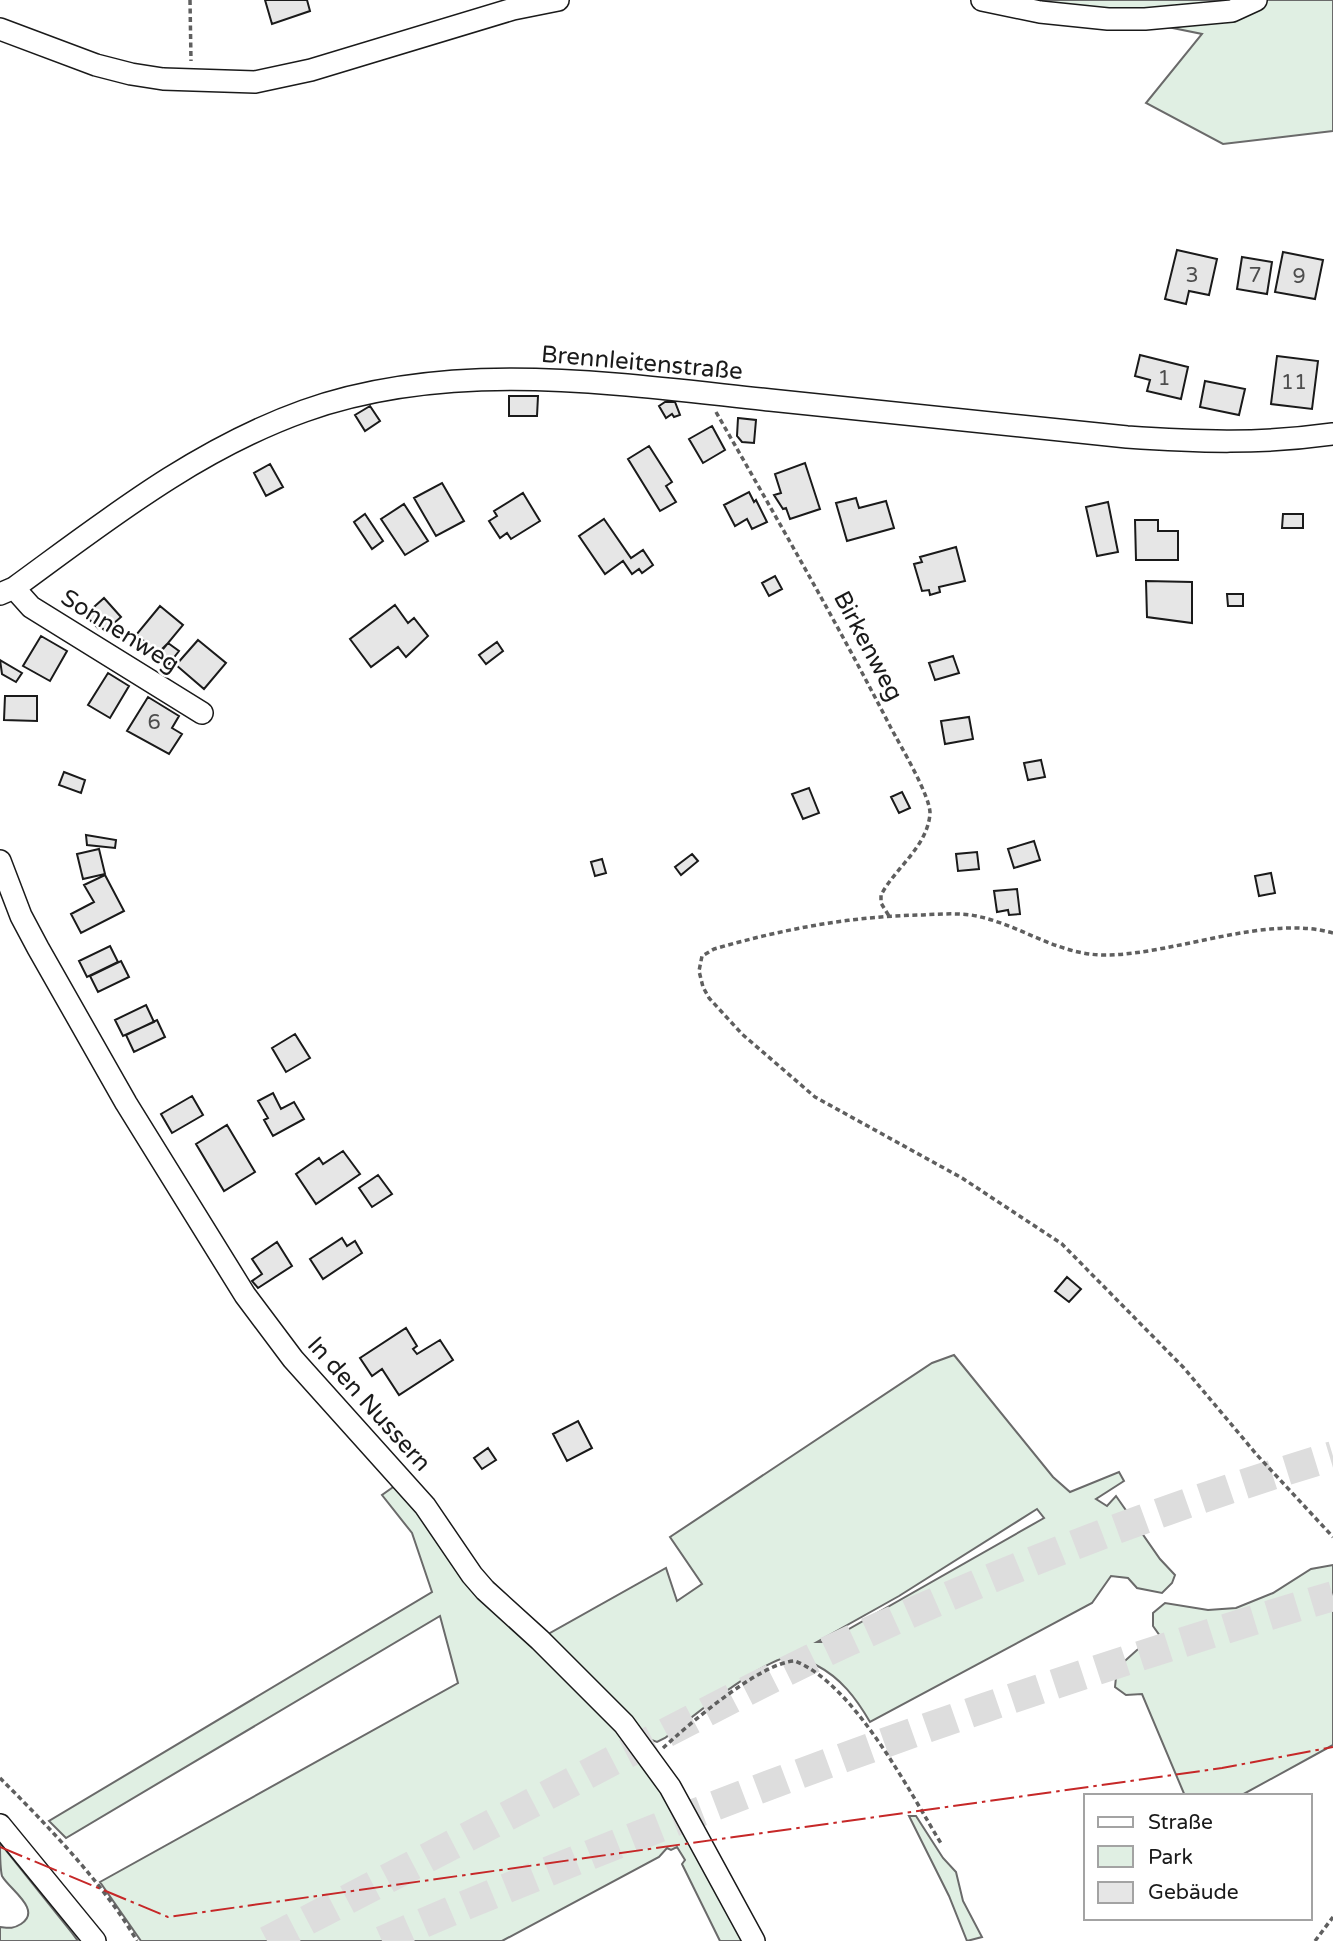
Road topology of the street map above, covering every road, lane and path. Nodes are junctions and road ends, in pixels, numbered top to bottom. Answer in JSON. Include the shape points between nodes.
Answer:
{"nodes":[{"id":1,"x":190,"y":0,"type":"edge"},
{"id":2,"x":558,"y":0,"type":"edge"},
{"id":3,"x":982,"y":0,"type":"edge"},
{"id":4,"x":1256,"y":0,"type":"edge"},
{"id":5,"x":0,"y":29,"type":"edge"},
{"id":6,"x":191,"y":79,"type":"junction"},
{"id":7,"x":710,"y":394,"type":"junction"},
{"id":8,"x":1333,"y":434,"type":"edge"},
{"id":9,"x":7,"y":591,"type":"edge"},
{"id":10,"x":202,"y":713,"type":"dead end"},
{"id":11,"x":0,"y":861,"type":"edge"},
{"id":12,"x":889,"y":916,"type":"junction"},
{"id":13,"x":1333,"y":933,"type":"edge"},
{"id":14,"x":1333,"y":1537,"type":"edge"},
{"id":15,"x":651,"y":1758,"type":"junction"},
{"id":16,"x":0,"y":1778,"type":"edge"},
{"id":17,"x":0,"y":1825,"type":"edge"},
{"id":18,"x":942,"y":1845,"type":"dead end"},
{"id":19,"x":1333,"y":1917,"type":"edge"},
{"id":20,"x":95,"y":1941,"type":"edge"},
{"id":21,"x":137,"y":1941,"type":"edge"},
{"id":22,"x":754,"y":1941,"type":"edge"},
{"id":23,"x":1315,"y":1941,"type":"edge"}],
"edges":[{"from":1,"to":6,"type":"path"},
{"from":2,"to":6,"type":"street","via":[[513,9],[311,70],[255,82]]},
{"from":3,"to":4,"type":"street","via":[[1040,12],[1145,19],[1232,11]]},
{"from":5,"to":6,"type":"street","via":[[96,65],[152,77]]},
{"from":7,"to":8,"type":"street","name":"Brennleitenstraße","via":[[1127,437],[1250,442]]},
{"from":7,"to":9,"type":"street","name":"Brennleitenstraße","via":[[510,379],[430,384],[330,403],[259,429],[178,471]]},
{"from":7,"to":12,"type":"path","name":"Birkenweg","via":[[713,407],[865,676],[930,808],[916,849],[881,894]]},
{"from":9,"to":10,"type":"street","name":"Sonnenweg"},
{"from":11,"to":15,"type":"street","name":"In den Nussern","via":[[38,948],[244,1295],[293,1359],[425,1506],[485,1590],[606,1704]]},
{"from":12,"to":13,"type":"path","via":[[971,915],[1065,950],[1096,955],[1290,928]]},
{"from":12,"to":14,"type":"path","via":[[804,927],[714,949],[699,962],[702,987],[742,1034],[815,1097],[962,1178],[1062,1244],[1184,1368],[1256,1455]]},
{"from":15,"to":18,"type":"path","via":[[735,1690],[777,1665],[795,1661],[819,1674],[856,1713]]},
{"from":15,"to":22,"type":"street","name":"In den Nussern"},
{"from":16,"to":21,"type":"path","via":[[124,1918]]},
{"from":17,"to":20,"type":"street"},
{"from":19,"to":23,"type":"path"}]}
